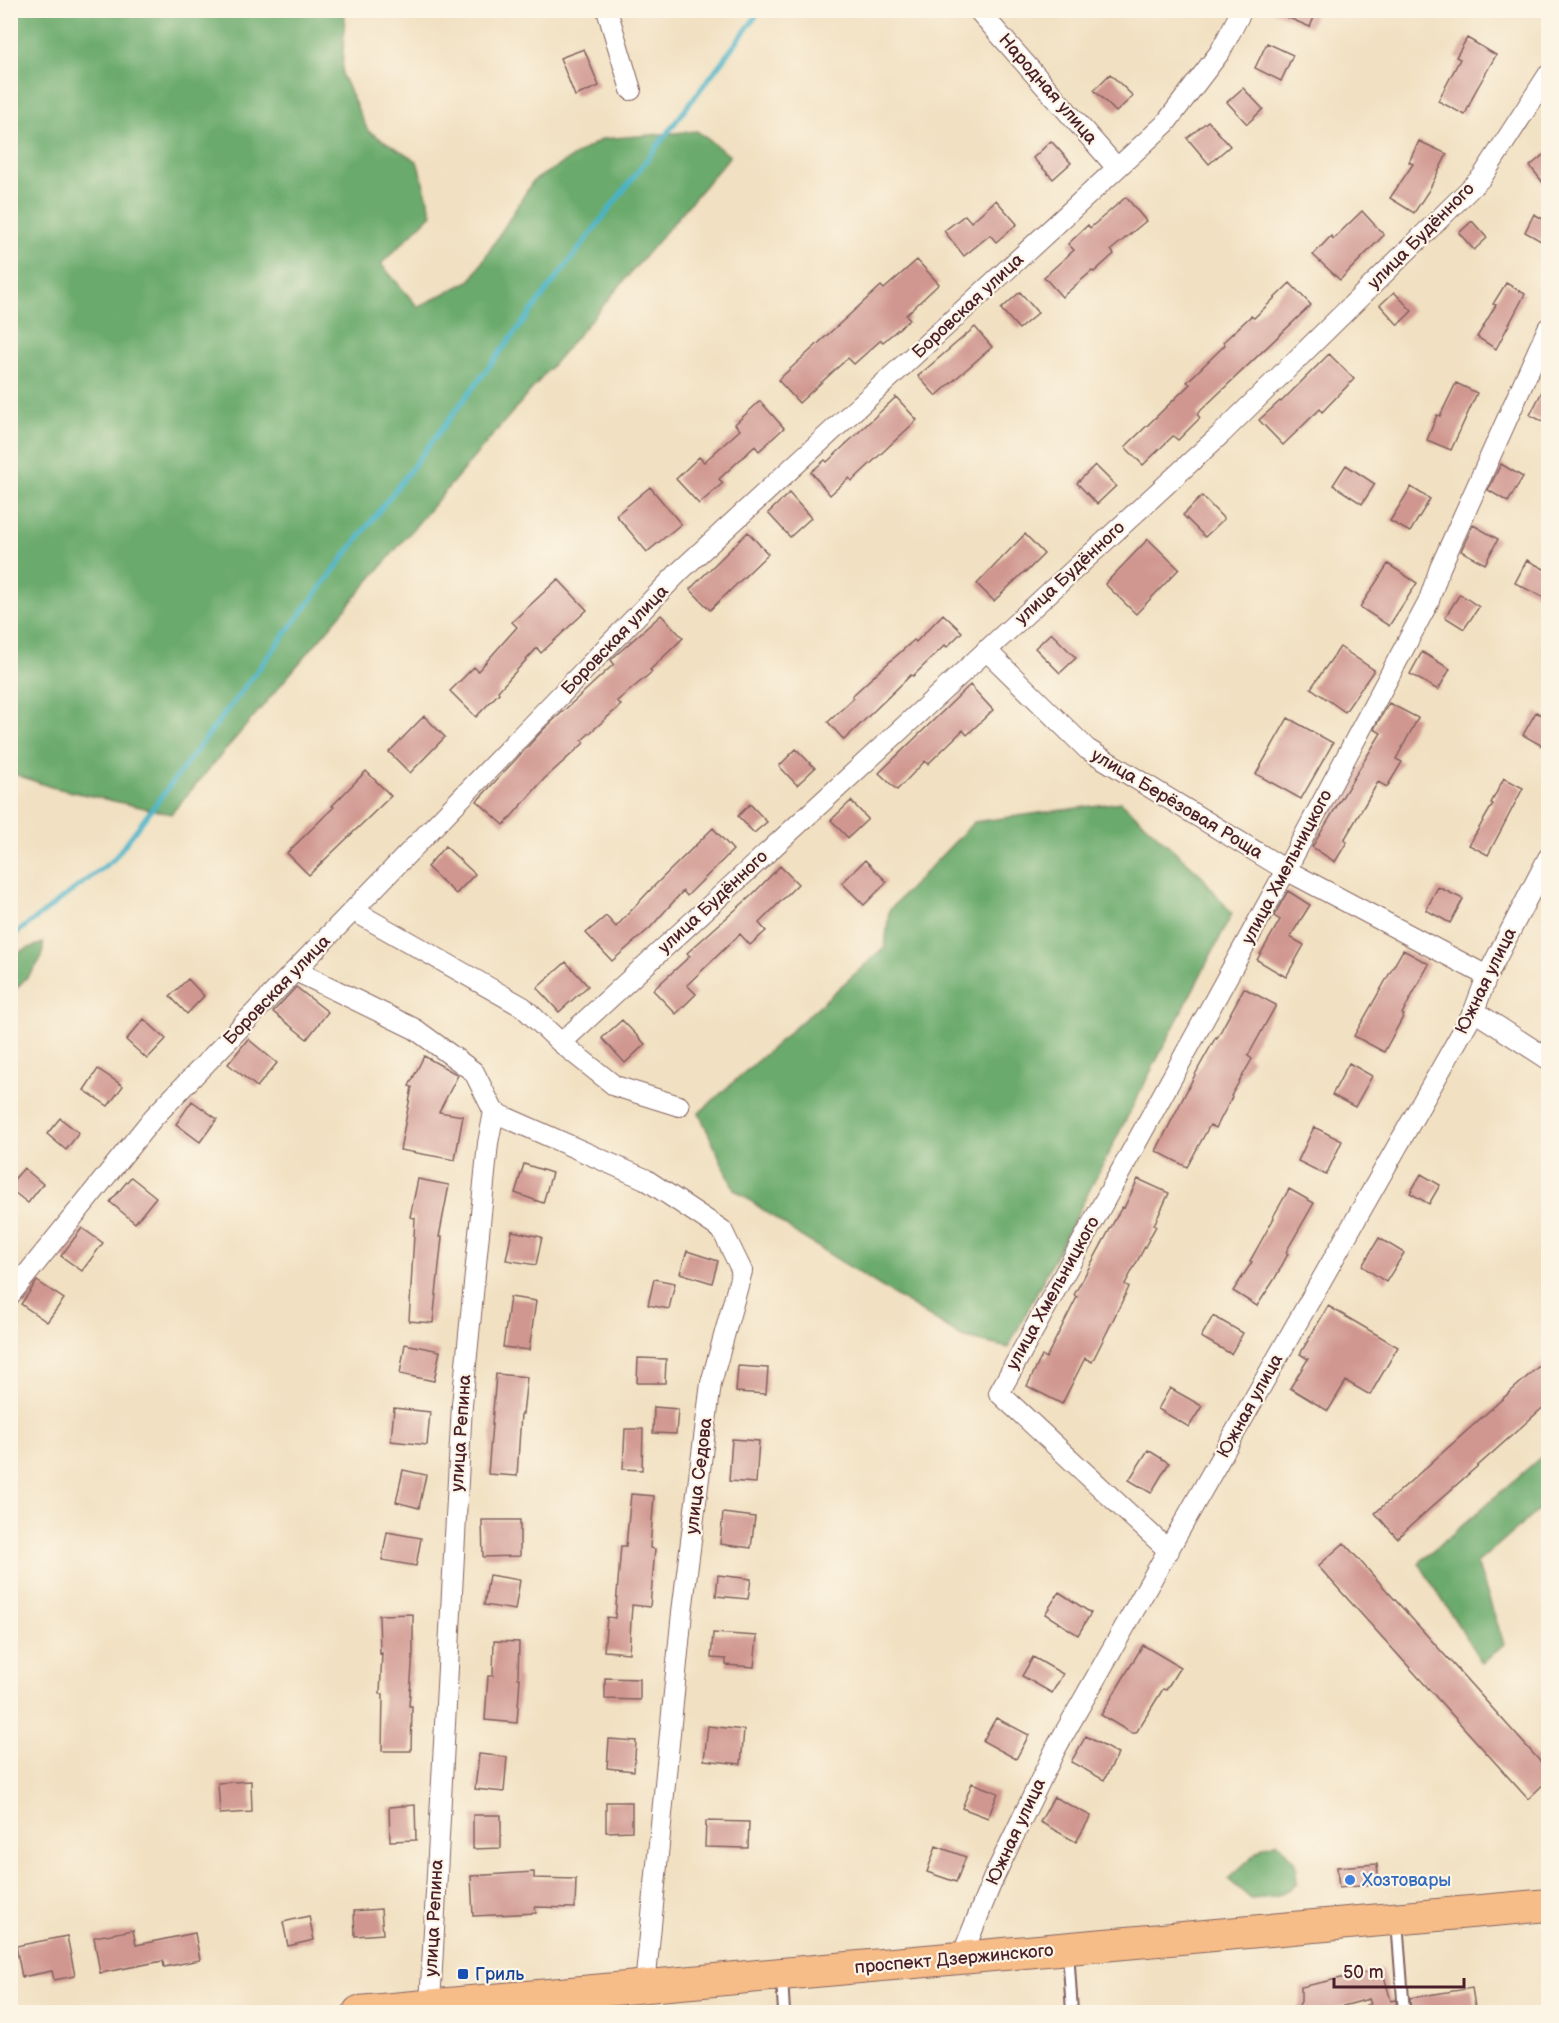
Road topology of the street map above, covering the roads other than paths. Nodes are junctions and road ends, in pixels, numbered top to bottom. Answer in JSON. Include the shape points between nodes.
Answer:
{"nodes":[{"id":1,"x":607,"y":10,"type":"edge"},
{"id":2,"x":978,"y":10,"type":"edge"},
{"id":3,"x":1242,"y":10,"type":"edge"},
{"id":4,"x":1548,"y":75,"type":"edge"},
{"id":5,"x":631,"y":90,"type":"dead end"},
{"id":6,"x":1117,"y":168,"type":"junction"},
{"id":7,"x":1548,"y":328,"type":"edge"},
{"id":8,"x":986,"y":650,"type":"junction"},
{"id":9,"x":1548,"y":858,"type":"edge"},
{"id":10,"x":1286,"y":870,"type":"junction"},
{"id":11,"x":354,"y":911,"type":"junction"},
{"id":12,"x":296,"y":971,"type":"junction"},
{"id":13,"x":1487,"y":976,"type":"junction"},
{"id":14,"x":1474,"y":1011,"type":"junction"},
{"id":15,"x":561,"y":1043,"type":"junction"},
{"id":16,"x":1548,"y":1059,"type":"edge"},
{"id":17,"x":679,"y":1106,"type":"dead end"},
{"id":18,"x":494,"y":1112,"type":"junction"},
{"id":19,"x":10,"y":1295,"type":"edge"},
{"id":20,"x":1169,"y":1551,"type":"junction"},
{"id":21,"x":1548,"y":1905,"type":"edge"},
{"id":22,"x":1397,"y":1919,"type":"junction"},
{"id":23,"x":1068,"y":1949,"type":"junction"},
{"id":24,"x":961,"y":1958,"type":"junction"},
{"id":25,"x":782,"y":1974,"type":"junction"},
{"id":26,"x":645,"y":1986,"type":"junction"},
{"id":27,"x":417,"y":2008,"type":"edge"},
{"id":28,"x":359,"y":2013,"type":"edge"},
{"id":29,"x":784,"y":2013,"type":"edge"},
{"id":30,"x":1072,"y":2013,"type":"edge"},
{"id":31,"x":1404,"y":2013,"type":"edge"}],
"edges":[{"from":1,"to":5,"type":"street"},
{"from":2,"to":6,"type":"street","name":"Народная улица"},
{"from":3,"to":6,"type":"street","name":"Боровская улица","via":[[1220,52],[1165,124]]},
{"from":4,"to":8,"type":"street","name":"улица Будённого","via":[[1482,177],[1221,434]]},
{"from":6,"to":11,"type":"street","name":"Боровская улица","via":[[680,572]]},
{"from":7,"to":10,"type":"street","name":"улица Хмельницкого","via":[[1428,603]]},
{"from":8,"to":10,"type":"street","name":"улица Берёзовая Роща","via":[[1087,749]]},
{"from":8,"to":15,"type":"street","name":"улица Будённого"},
{"from":9,"to":13,"type":"street","name":"Южная улица"},
{"from":10,"to":13,"type":"street","name":"улица Берёзовая Роща"},
{"from":10,"to":20,"type":"street","name":"улица Хмельницкого","via":[[999,1393]]},
{"from":11,"to":12,"type":"street","name":"Боровская улица"},
{"from":11,"to":15,"type":"street","via":[[524,1007]]},
{"from":12,"to":18,"type":"street","via":[[415,1029],[474,1072]]},
{"from":12,"to":19,"type":"street","name":"Боровская улица","via":[[153,1118]]},
{"from":13,"to":14,"type":"street","name":"Южная улица"},
{"from":14,"to":16,"type":"street"},
{"from":14,"to":20,"type":"street","name":"Южная улица"},
{"from":15,"to":17,"type":"street","via":[[615,1086]]},
{"from":18,"to":26,"type":"street","name":"улица Седова","via":[[645,1179],[722,1230],[742,1271],[711,1383],[681,1612]]},
{"from":18,"to":27,"type":"street","name":"улица Репина","via":[[462,1405]]},
{"from":20,"to":24,"type":"street","name":"Южная улица","via":[[1056,1748],[993,1879]]},
{"from":21,"to":22,"type":"main road","name":"проспект Дзержинского"},
{"from":22,"to":23,"type":"main road","name":"проспект Дзержинского"},
{"from":22,"to":31,"type":"lane"},
{"from":23,"to":24,"type":"main road","name":"проспект Дзержинского"},
{"from":23,"to":30,"type":"lane"},
{"from":24,"to":25,"type":"main road","name":"проспект Дзержинского"},
{"from":25,"to":26,"type":"main road","name":"проспект Дзержинского"},
{"from":25,"to":29,"type":"lane"},
{"from":26,"to":27,"type":"main road","name":"проспект Дзержинского"},
{"from":27,"to":28,"type":"main road","name":"проспект Дзержинского"}]}
